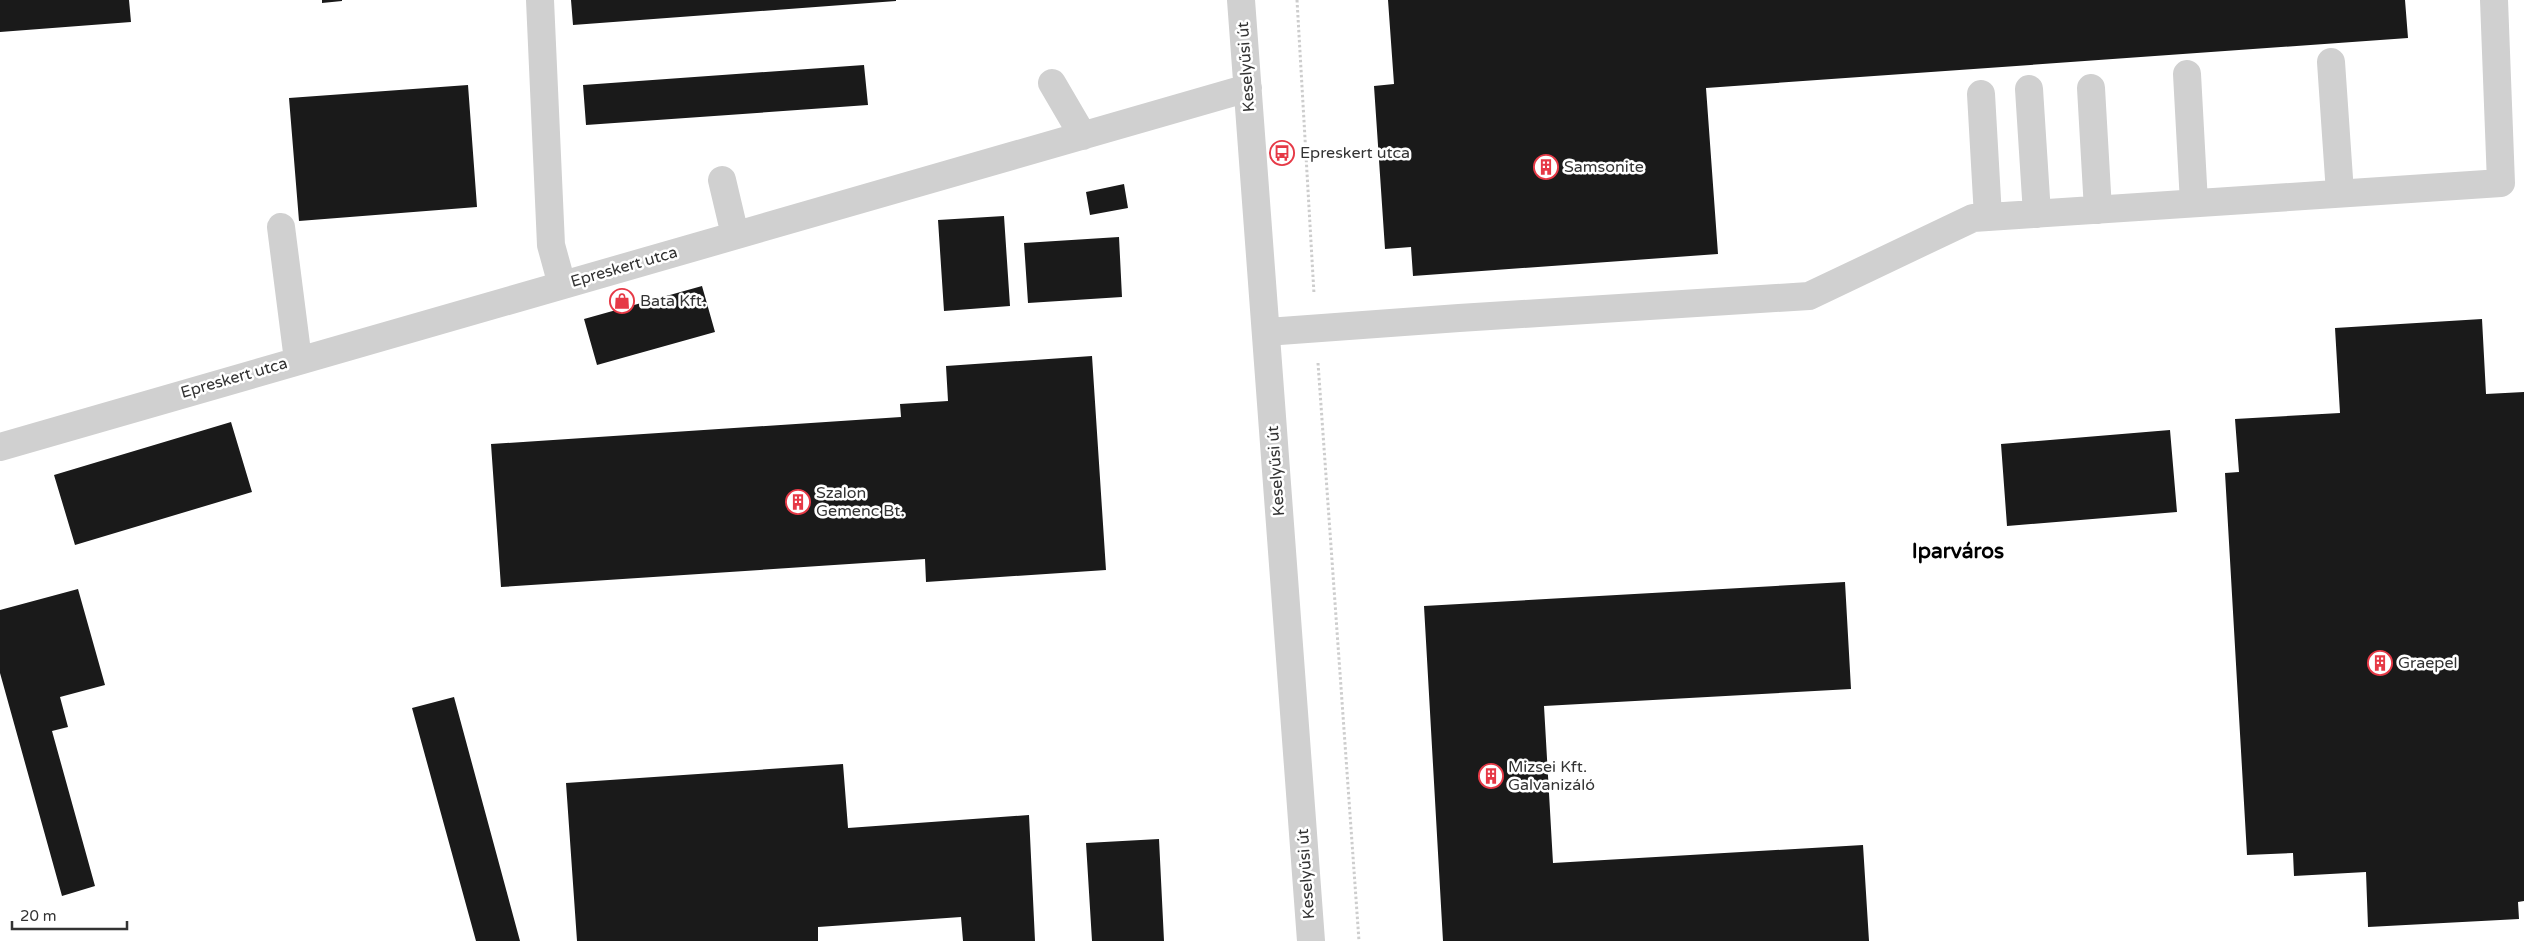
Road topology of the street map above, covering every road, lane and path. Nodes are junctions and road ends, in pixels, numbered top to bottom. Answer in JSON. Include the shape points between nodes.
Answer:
{"nodes":[{"id":1,"x":540,"y":0,"type":"edge"},
{"id":2,"x":1242,"y":0,"type":"edge"},
{"id":3,"x":1297,"y":0,"type":"edge"},
{"id":4,"x":2494,"y":0,"type":"edge"},
{"id":5,"x":2331,"y":62,"type":"dead end"},
{"id":6,"x":2187,"y":74,"type":"dead end"},
{"id":7,"x":1052,"y":83,"type":"dead end"},
{"id":8,"x":1248,"y":88,"type":"junction"},
{"id":9,"x":2091,"y":88,"type":"dead end"},
{"id":10,"x":2029,"y":89,"type":"dead end"},
{"id":11,"x":1981,"y":94,"type":"dead end"},
{"id":12,"x":1083,"y":136,"type":"junction"},
{"id":13,"x":722,"y":180,"type":"dead end"},
{"id":14,"x":2340,"y":193,"type":"junction"},
{"id":15,"x":2194,"y":203,"type":"junction"},
{"id":16,"x":2098,"y":210,"type":"junction"},
{"id":17,"x":2037,"y":214,"type":"junction"},
{"id":18,"x":1988,"y":217,"type":"junction"},
{"id":19,"x":281,"y":227,"type":"dead end"},
{"id":20,"x":735,"y":235,"type":"junction"},
{"id":21,"x":562,"y":285,"type":"junction"},
{"id":22,"x":1316,"y":330,"type":"junction"},
{"id":23,"x":1266,"y":332,"type":"junction"},
{"id":24,"x":298,"y":360,"type":"junction"},
{"id":25,"x":0,"y":447,"type":"edge"},
{"id":26,"x":1311,"y":941,"type":"edge"},
{"id":27,"x":1358,"y":941,"type":"edge"}],
"edges":[{"from":1,"to":21,"type":"street","via":[[551,244]]},
{"from":2,"to":8,"type":"street","name":"Keselyűsi út"},
{"from":3,"to":22,"type":"path"},
{"from":4,"to":14,"type":"street","via":[[2501,183]]},
{"from":5,"to":14,"type":"street"},
{"from":6,"to":15,"type":"street"},
{"from":7,"to":12,"type":"street"},
{"from":8,"to":12,"type":"street","name":"Epreskert utca"},
{"from":8,"to":23,"type":"street","name":"Keselyűsi út"},
{"from":9,"to":16,"type":"street"},
{"from":10,"to":17,"type":"street"},
{"from":11,"to":18,"type":"street"},
{"from":12,"to":20,"type":"street","name":"Epreskert utca"},
{"from":13,"to":20,"type":"street"},
{"from":14,"to":15,"type":"street"},
{"from":15,"to":16,"type":"street"},
{"from":16,"to":17,"type":"street"},
{"from":17,"to":18,"type":"street"},
{"from":18,"to":22,"type":"street","via":[[1973,218],[1809,296]]},
{"from":19,"to":24,"type":"street"},
{"from":20,"to":21,"type":"street","name":"Epreskert utca"},
{"from":21,"to":24,"type":"street","name":"Epreskert utca"},
{"from":22,"to":23,"type":"street"},
{"from":22,"to":27,"type":"path"},
{"from":23,"to":26,"type":"street","name":"Keselyűsi út"},
{"from":24,"to":25,"type":"street","name":"Epreskert utca"}]}
